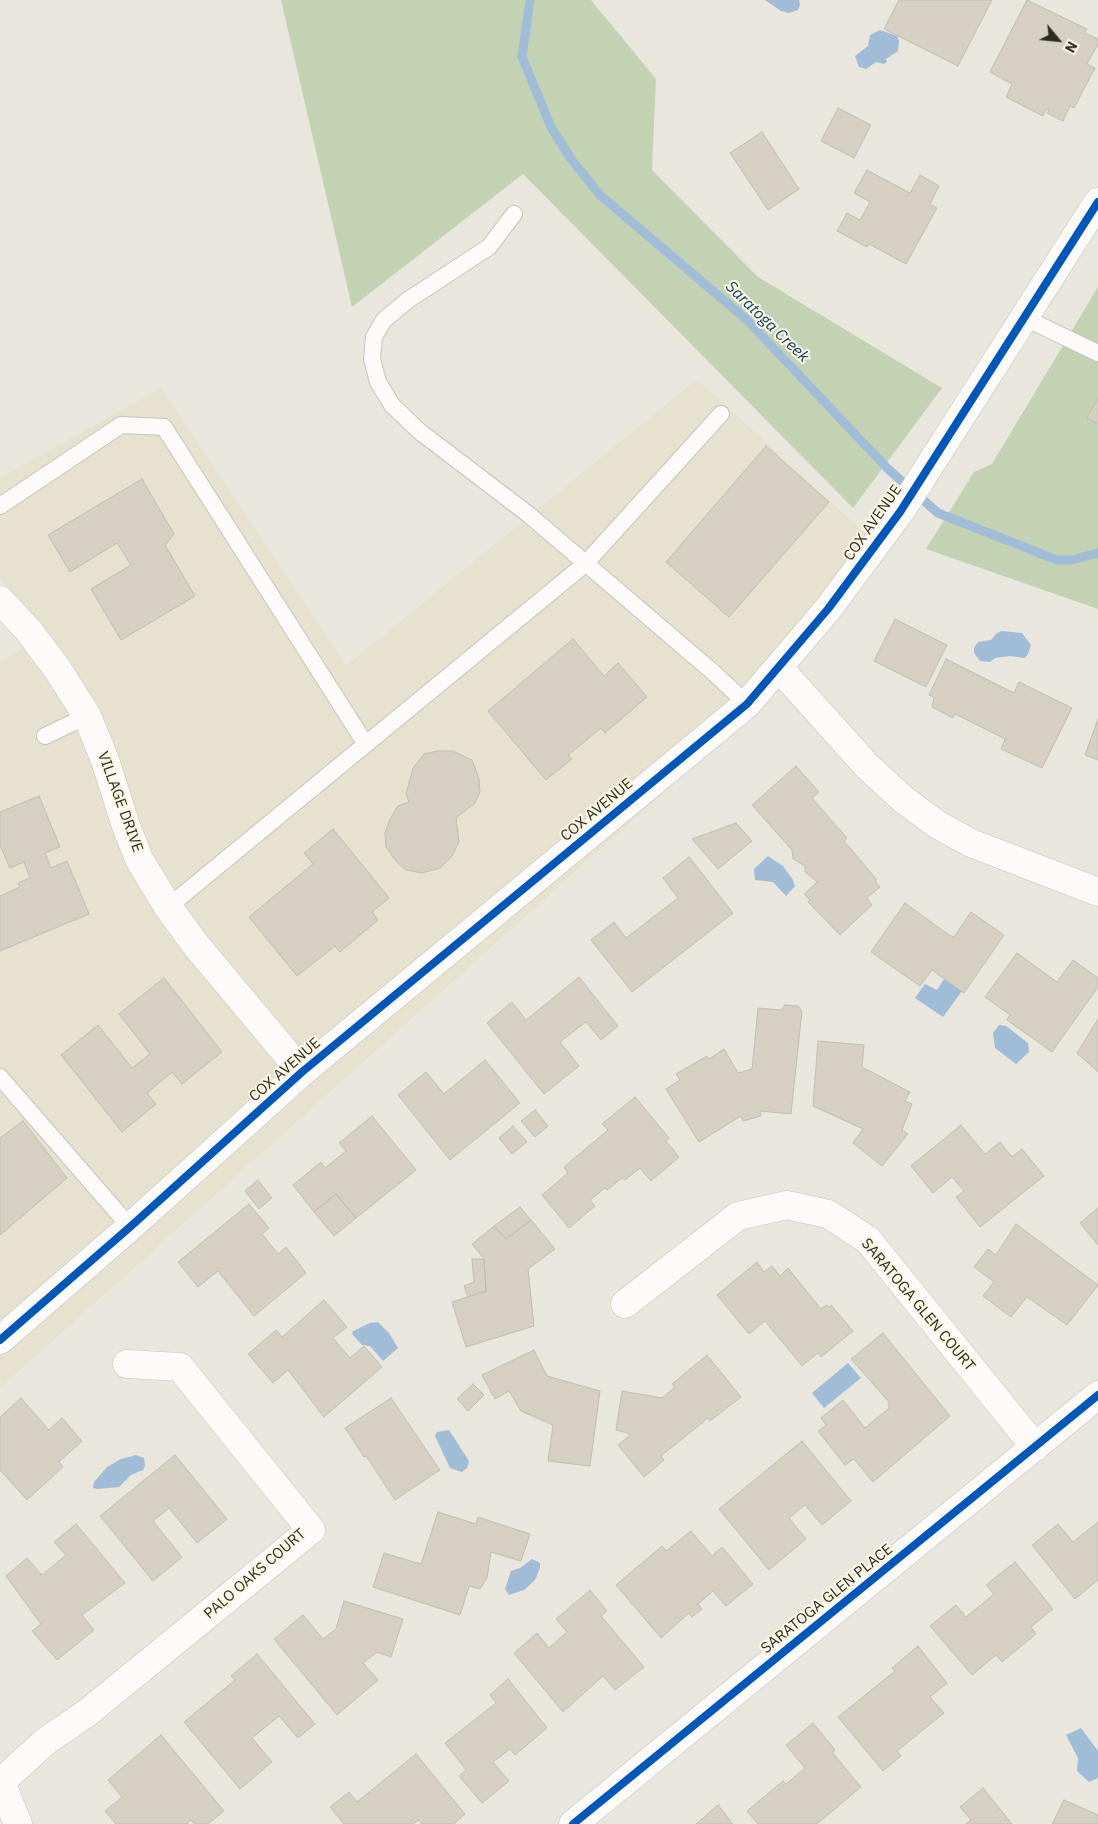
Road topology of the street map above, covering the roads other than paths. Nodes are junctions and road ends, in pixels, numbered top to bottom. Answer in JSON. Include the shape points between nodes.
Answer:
{"nodes":[{"id":1,"x":1098,"y":202,"type":"edge"},
{"id":2,"x":514,"y":214,"type":"dead end"},
{"id":3,"x":1025,"y":318,"type":"junction"},
{"id":4,"x":1098,"y":353,"type":"edge"},
{"id":5,"x":721,"y":414,"type":"dead end"},
{"id":6,"x":0,"y":506,"type":"edge"},
{"id":7,"x":585,"y":564,"type":"junction"},
{"id":8,"x":0,"y":600,"type":"edge"},
{"id":9,"x":778,"y":668,"type":"junction"},
{"id":10,"x":747,"y":704,"type":"junction"},
{"id":11,"x":87,"y":716,"type":"junction"},
{"id":12,"x":45,"y":736,"type":"dead end"},
{"id":13,"x":365,"y":743,"type":"junction"},
{"id":14,"x":1098,"y":892,"type":"edge"},
{"id":15,"x":168,"y":907,"type":"junction"},
{"id":16,"x":302,"y":1072,"type":"junction"},
{"id":17,"x":0,"y":1077,"type":"edge"},
{"id":18,"x":130,"y":1227,"type":"junction"},
{"id":19,"x":625,"y":1304,"type":"dead end"},
{"id":20,"x":1,"y":1339,"type":"edge"},
{"id":21,"x":127,"y":1364,"type":"dead end"},
{"id":22,"x":1098,"y":1395,"type":"edge"},
{"id":23,"x":1035,"y":1447,"type":"junction"},
{"id":24,"x":1,"y":1781,"type":"edge"},
{"id":25,"x":18,"y":1824,"type":"edge"},
{"id":26,"x":573,"y":1824,"type":"edge"}],
"edges":[{"from":1,"to":3,"type":"main road","name":"COX AVENUE"},
{"from":2,"to":7,"type":"lane","via":[[490,247],[408,300],[384,320],[374,337],[372,358],[378,382],[392,405],[419,431],[528,514]]},
{"from":3,"to":4,"type":"lane"},
{"from":3,"to":9,"type":"main road","name":"COX AVENUE","via":[[900,512],[828,609]]},
{"from":5,"to":7,"type":"lane"},
{"from":6,"to":13,"type":"lane","via":[[121,426],[164,426]]},
{"from":7,"to":10,"type":"lane"},
{"from":7,"to":13,"type":"lane"},
{"from":8,"to":11,"type":"main road","name":"VILLAGE DRIVE","via":[[58,670]]},
{"from":9,"to":10,"type":"main road","name":"COX AVENUE"},
{"from":9,"to":14,"type":"main road","via":[[868,766],[904,800],[938,825],[971,843]]},
{"from":10,"to":16,"type":"main road","name":"COX AVENUE"},
{"from":11,"to":12,"type":"lane"},
{"from":11,"to":15,"type":"main road","name":"VILLAGE DRIVE","via":[[125,823],[140,858]]},
{"from":13,"to":15,"type":"lane"},
{"from":15,"to":16,"type":"main road","name":"VILLAGE DRIVE"},
{"from":16,"to":18,"type":"main road","name":"COX AVENUE"},
{"from":17,"to":18,"type":"lane"},
{"from":18,"to":20,"type":"main road","name":"COX AVENUE"},
{"from":19,"to":23,"type":"main road","name":"SARATOGA GLEN COURT","via":[[738,1216],[787,1205],[828,1214],[868,1240]]},
{"from":21,"to":24,"type":"main road","name":"PALO OAKS COURT","via":[[180,1367],[311,1530],[87,1713],[46,1741]]},
{"from":22,"to":23,"type":"main road","name":"SARATOGA GLEN PLACE"},
{"from":23,"to":26,"type":"main road","name":"SARATOGA GLEN PLACE"},
{"from":24,"to":25,"type":"main road"}]}
